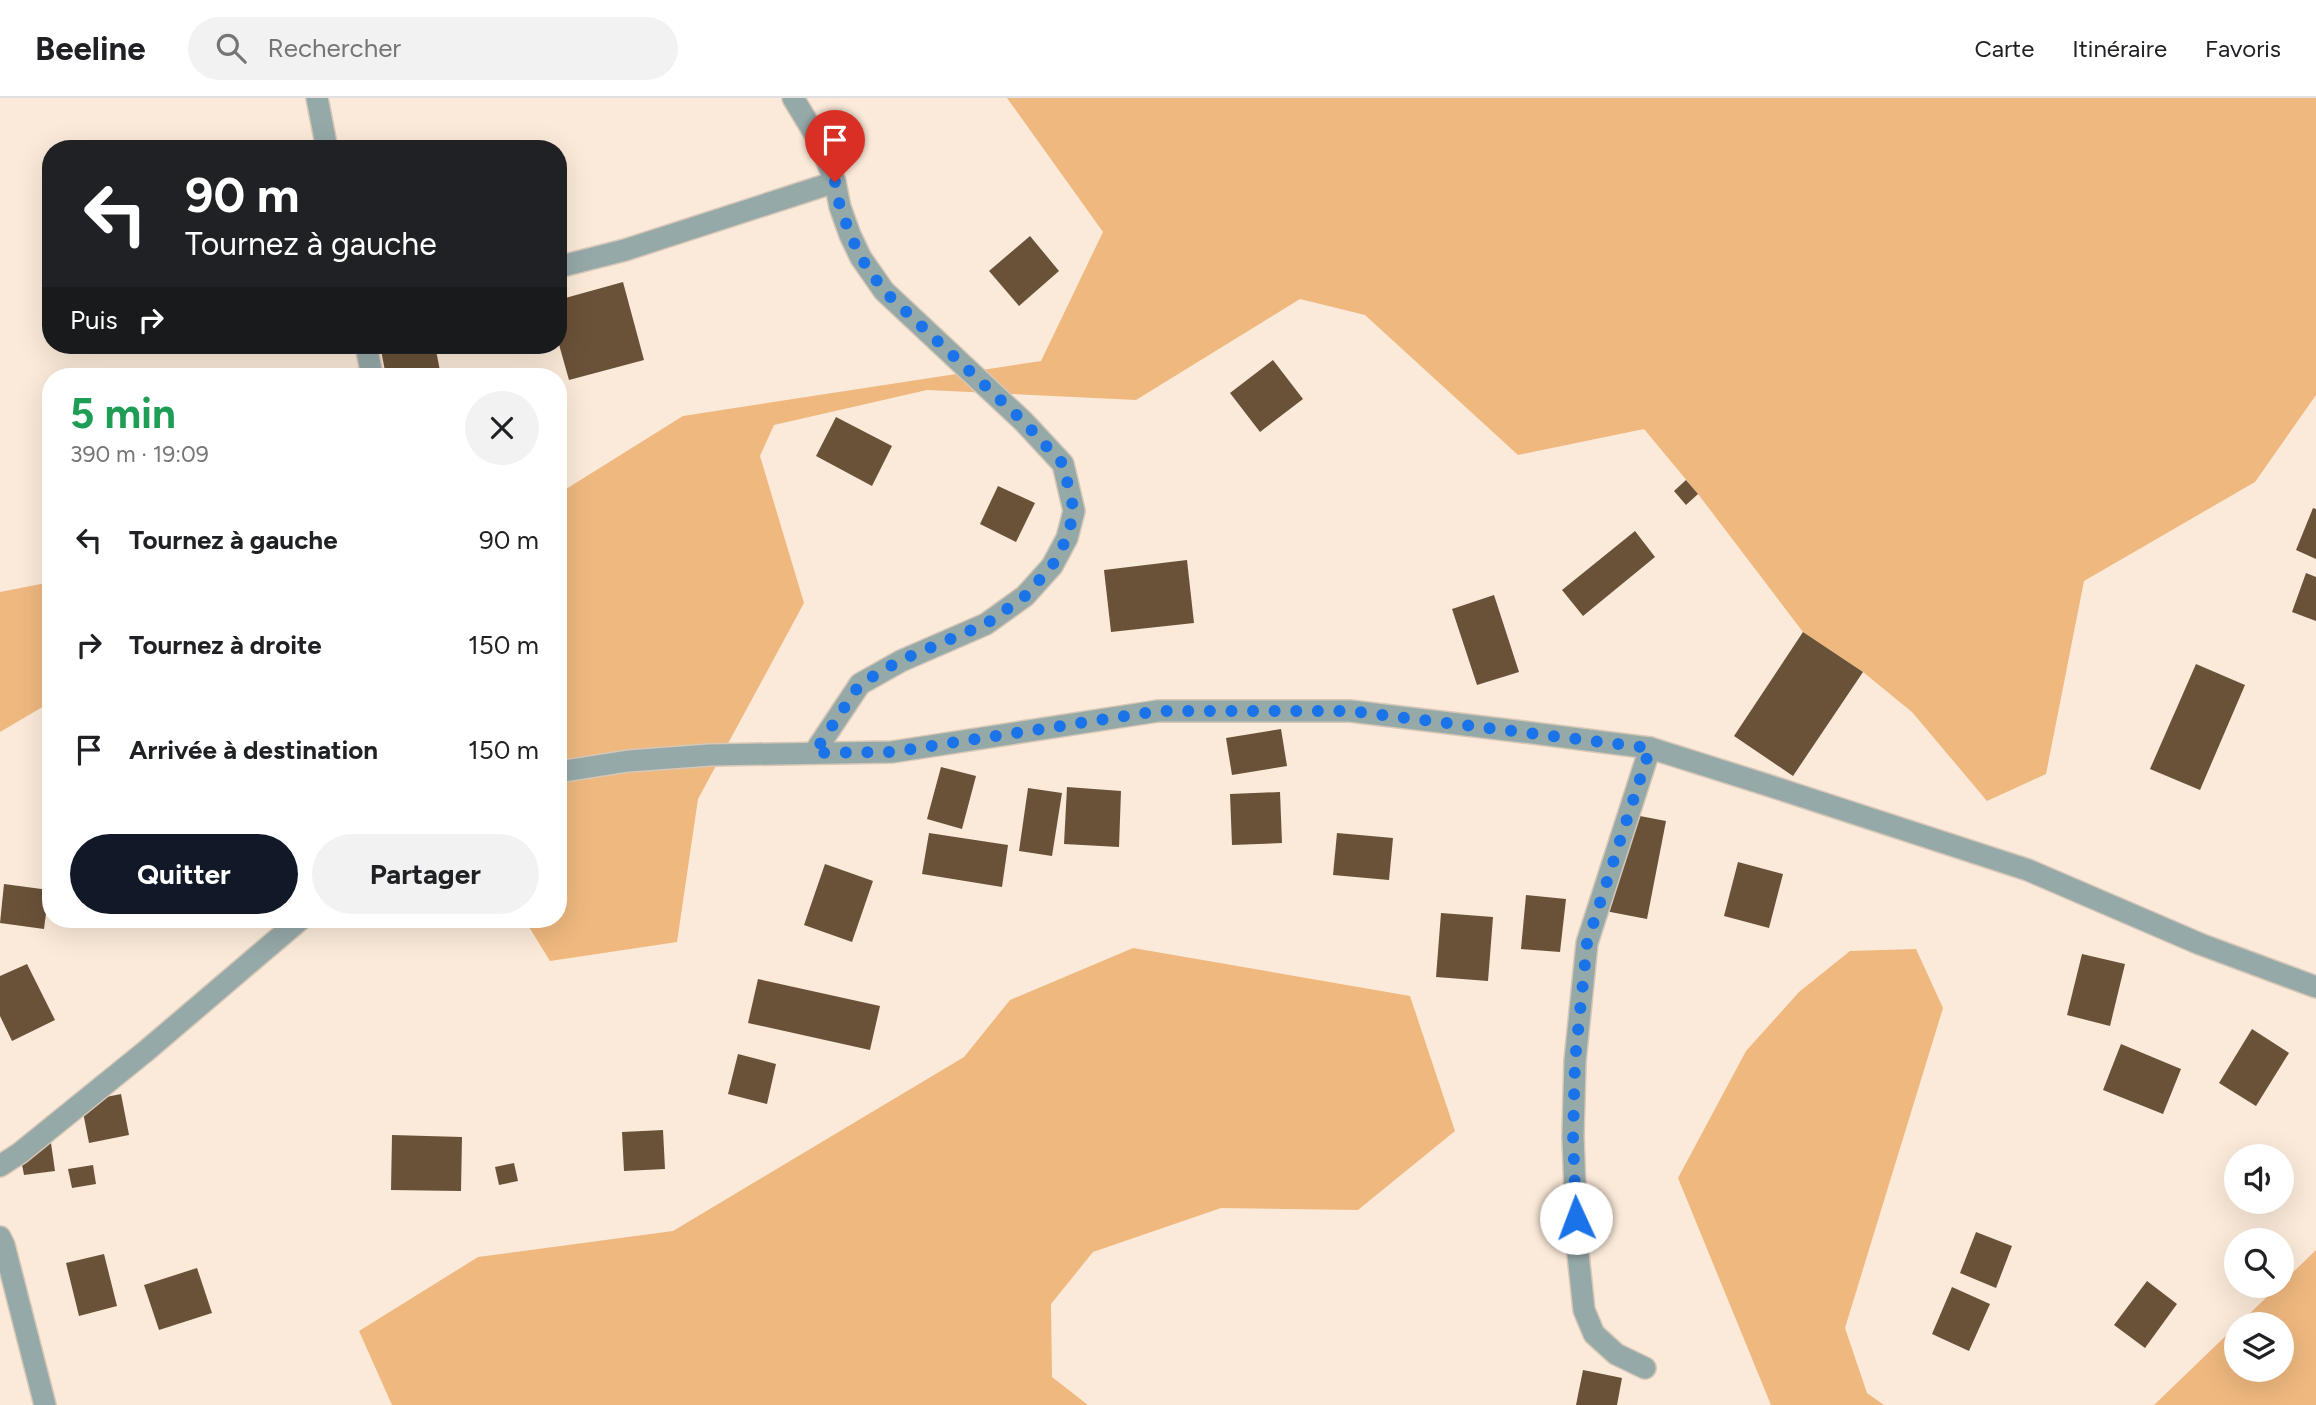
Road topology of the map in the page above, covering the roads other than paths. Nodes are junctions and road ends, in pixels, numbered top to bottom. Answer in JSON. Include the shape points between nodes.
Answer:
{"nodes":[{"id":1,"x":317,"y":98,"type":"edge"},
{"id":2,"x":793,"y":98,"type":"edge"},
{"id":3,"x":325,"y":140,"type":"edge"},
{"id":4,"x":835,"y":182,"type":"junction"},
{"id":5,"x":567,"y":265,"type":"edge"},
{"id":6,"x":1650,"y":748,"type":"junction"},
{"id":7,"x":814,"y":753,"type":"junction"},
{"id":8,"x":567,"y":771,"type":"edge"},
{"id":9,"x":290,"y":928,"type":"edge"},
{"id":10,"x":2316,"y":987,"type":"edge"},
{"id":11,"x":0,"y":1166,"type":"edge"},
{"id":12,"x":0,"y":1237,"type":"edge"},
{"id":13,"x":1645,"y":1368,"type":"dead end"},
{"id":14,"x":45,"y":1405,"type":"edge"}],
"edges":[{"from":1,"to":3,"type":"street"},
{"from":2,"to":4,"type":"street","via":[[819,141]]},
{"from":4,"to":5,"type":"street"},
{"from":4,"to":7,"type":"street","via":[[855,246],[884,291],[1063,464],[1074,511],[1067,538],[1052,566],[1025,596],[986,624],[901,660],[860,684]]},
{"from":6,"to":7,"type":"street","via":[[1350,711],[1158,711],[892,752]]},
{"from":6,"to":10,"type":"street","via":[[2028,870],[2200,944]]},
{"from":6,"to":13,"type":"street","via":[[1587,943],[1573,1136],[1584,1310],[1594,1334],[1616,1354]]},
{"from":7,"to":8,"type":"street","via":[[710,755]]},
{"from":9,"to":11,"type":"street","via":[[146,1051]]},
{"from":12,"to":14,"type":"street"}]}
